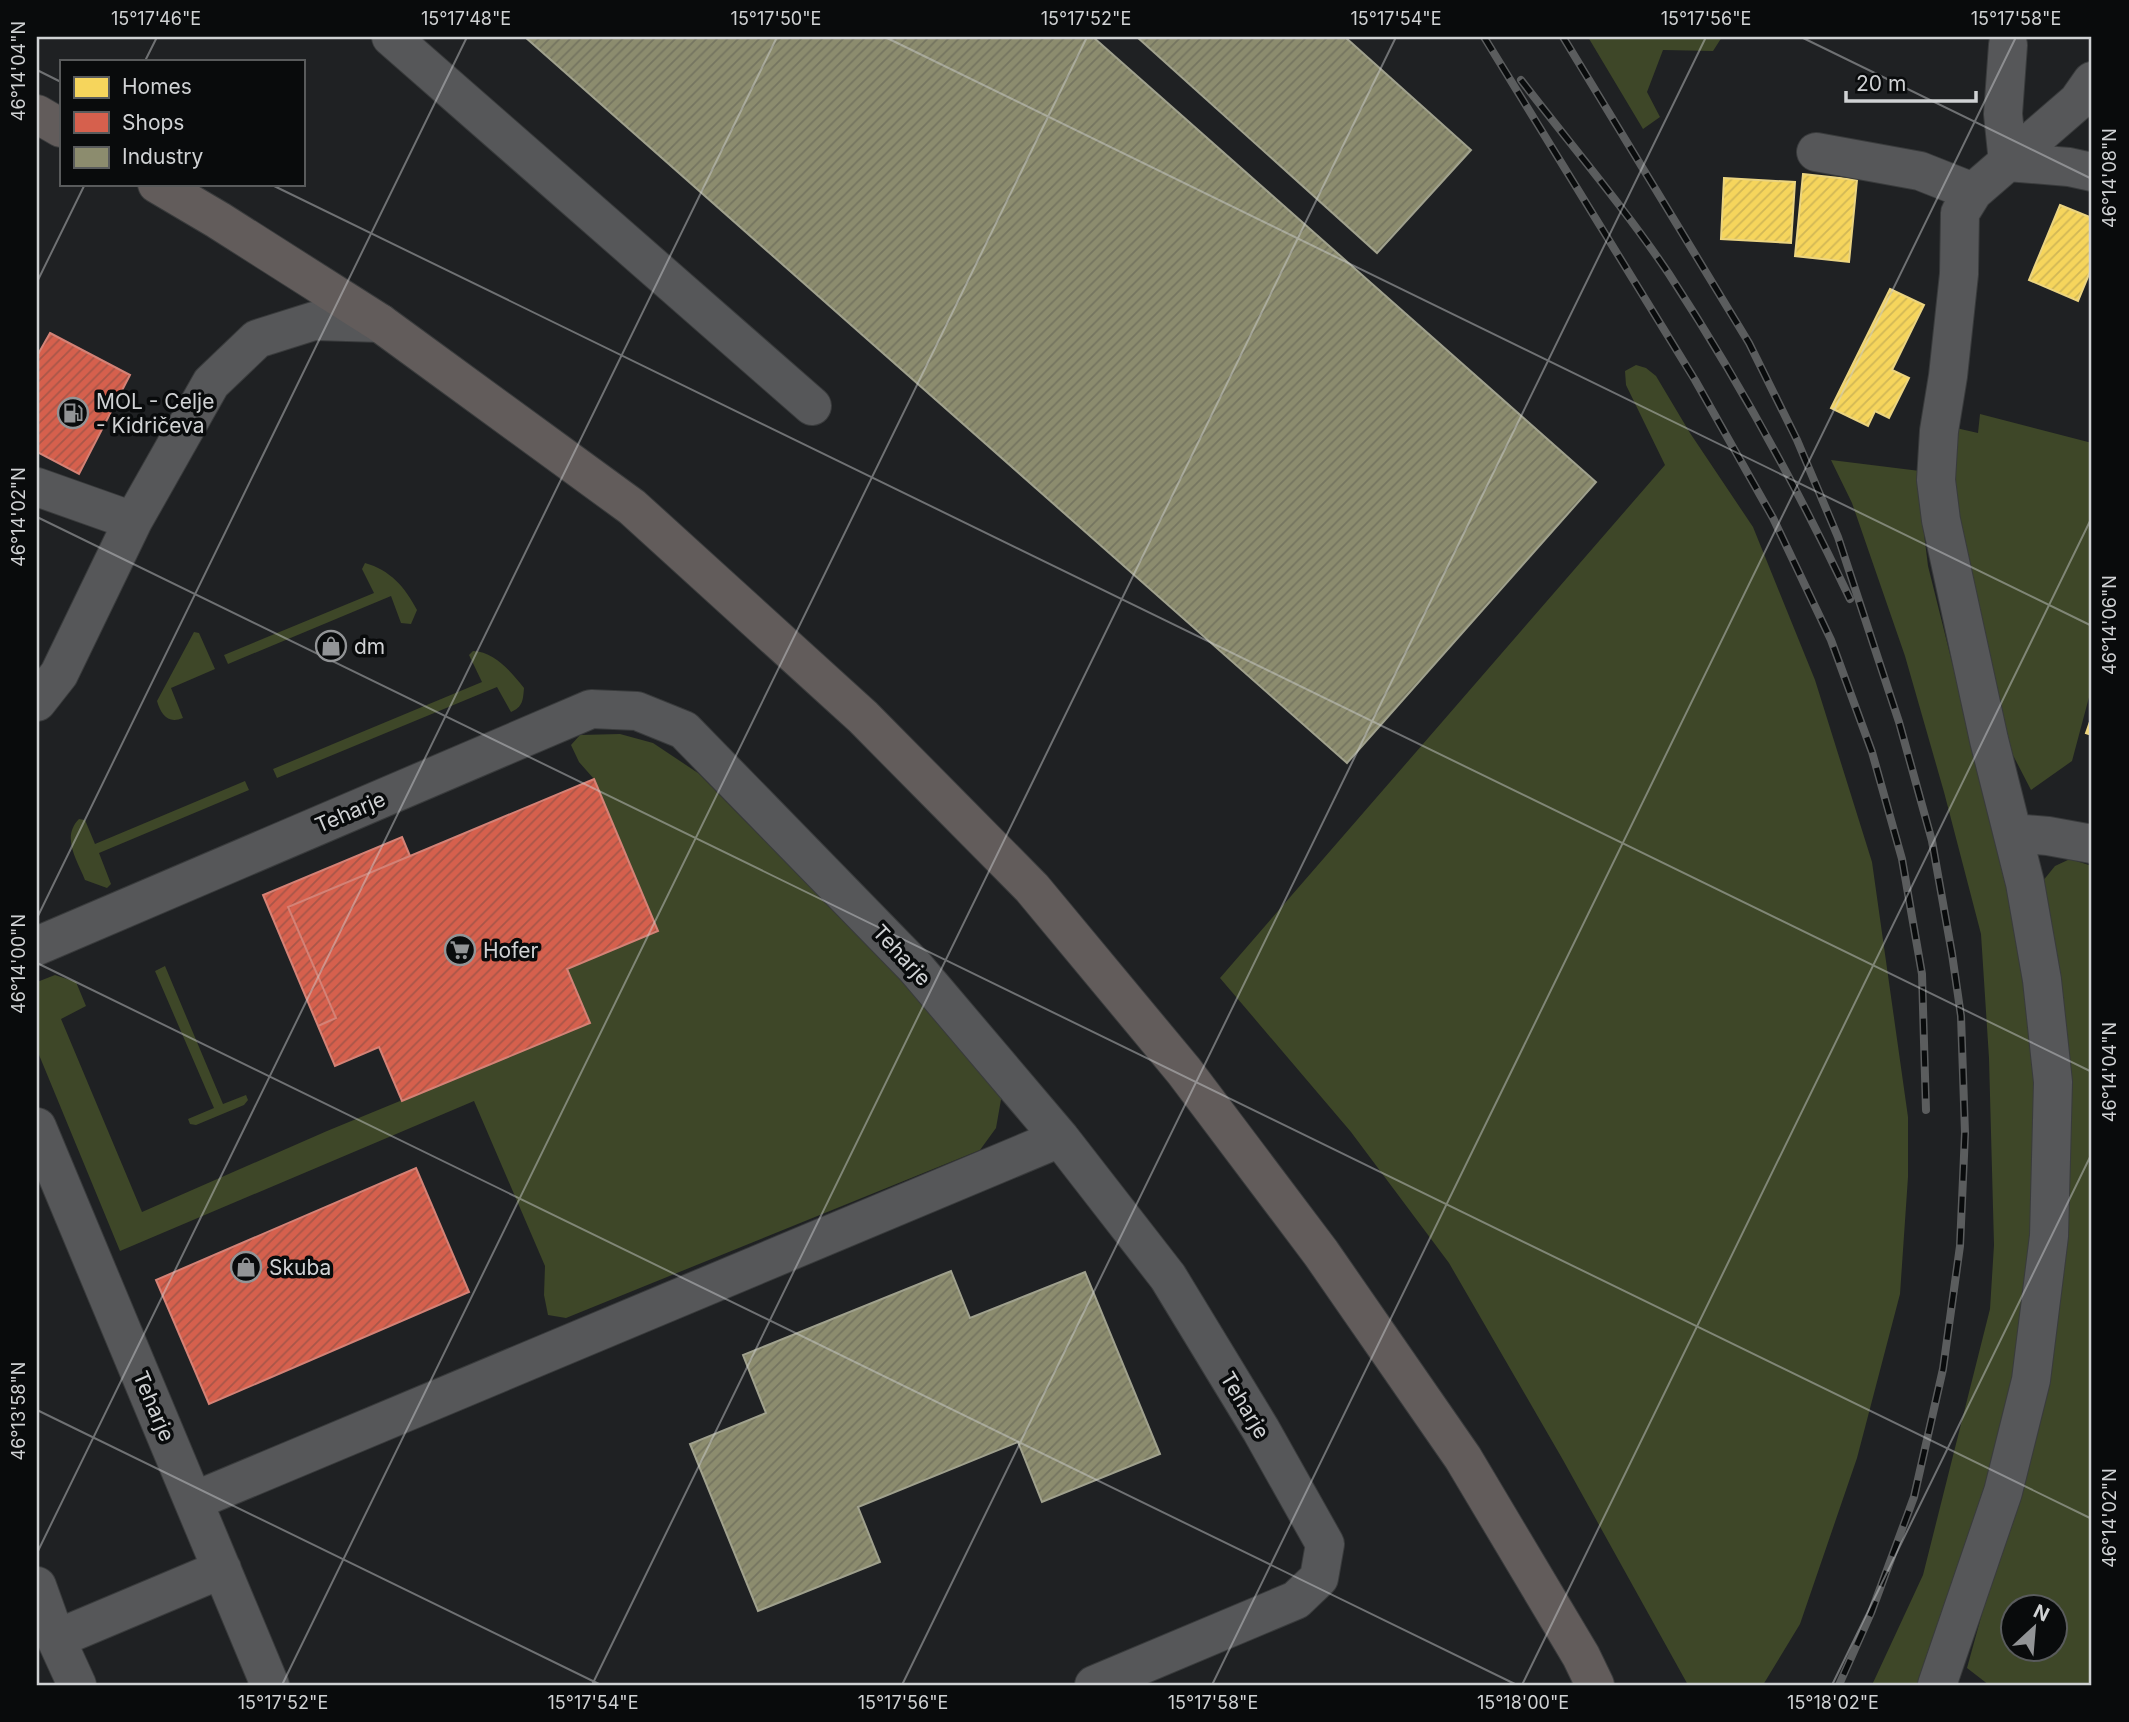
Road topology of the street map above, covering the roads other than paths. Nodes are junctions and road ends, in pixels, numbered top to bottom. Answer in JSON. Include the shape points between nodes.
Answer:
{"nodes":[{"id":1,"x":391,"y":37,"type":"edge"},
{"id":2,"x":2008,"y":45,"type":"dead end"},
{"id":3,"x":2092,"y":81,"type":"edge"},
{"id":4,"x":37,"y":114,"type":"edge"},
{"id":5,"x":60,"y":127,"type":"edge"},
{"id":6,"x":1816,"y":152,"type":"dead end"},
{"id":7,"x":2008,"y":162,"type":"junction"},
{"id":8,"x":2092,"y":172,"type":"edge"},
{"id":9,"x":160,"y":186,"type":"edge"},
{"id":10,"x":1973,"y":192,"type":"junction"},
{"id":11,"x":380,"y":323,"type":"junction"},
{"id":12,"x":812,"y":406,"type":"dead end"},
{"id":13,"x":37,"y":487,"type":"edge"},
{"id":14,"x":133,"y":521,"type":"junction"},
{"id":15,"x":37,"y":702,"type":"edge"},
{"id":16,"x":2014,"y":834,"type":"junction"},
{"id":17,"x":2092,"y":844,"type":"edge"},
{"id":18,"x":37,"y":946,"type":"edge"},
{"id":19,"x":37,"y":1127,"type":"edge"},
{"id":20,"x":1060,"y":1138,"type":"junction"},
{"id":21,"x":194,"y":1501,"type":"junction"},
{"id":22,"x":222,"y":1569,"type":"junction"},
{"id":23,"x":37,"y":1587,"type":"edge"},
{"id":24,"x":56,"y":1639,"type":"junction"},
{"id":25,"x":76,"y":1685,"type":"edge"},
{"id":26,"x":270,"y":1685,"type":"edge"},
{"id":27,"x":1094,"y":1685,"type":"edge"},
{"id":28,"x":1595,"y":1685,"type":"edge"},
{"id":29,"x":1937,"y":1685,"type":"edge"}],
"edges":[{"from":1,"to":12,"type":"street"},
{"from":2,"to":7,"type":"street","via":[[2003,114]]},
{"from":3,"to":7,"type":"street","via":[[2078,101]]},
{"from":4,"to":5,"type":"main road"},
{"from":6,"to":10,"type":"street","via":[[1920,171]]},
{"from":7,"to":8,"type":"street"},
{"from":7,"to":10,"type":"street"},
{"from":9,"to":11,"type":"main road"},
{"from":10,"to":16,"type":"street","via":[[1960,213],[1959,274],[1936,480],[1951,568]]},
{"from":11,"to":14,"type":"street","via":[[314,321],[257,339],[211,383]]},
{"from":11,"to":28,"type":"main road","via":[[632,508],[863,717],[1032,888],[1184,1071],[1321,1253],[1464,1458]]},
{"from":13,"to":14,"type":"street"},
{"from":14,"to":15,"type":"street","via":[[59,674]]},
{"from":16,"to":17,"type":"street"},
{"from":16,"to":29,"type":"street","via":[[2042,980],[2053,1082],[2049,1236],[2031,1380],[2003,1492]]},
{"from":18,"to":20,"type":"street","name":"Teharje","via":[[591,709],[637,711],[684,730],[915,967]]},
{"from":19,"to":21,"type":"street","name":"Teharje"},
{"from":20,"to":21,"type":"street"},
{"from":20,"to":27,"type":"street","name":"Teharje","via":[[1168,1277],[1325,1544],[1318,1578],[1296,1600]]},
{"from":21,"to":22,"type":"street","name":"Teharje"},
{"from":22,"to":24,"type":"street"},
{"from":22,"to":26,"type":"street","name":"Teharje"},
{"from":23,"to":24,"type":"street"},
{"from":24,"to":25,"type":"street"}]}
